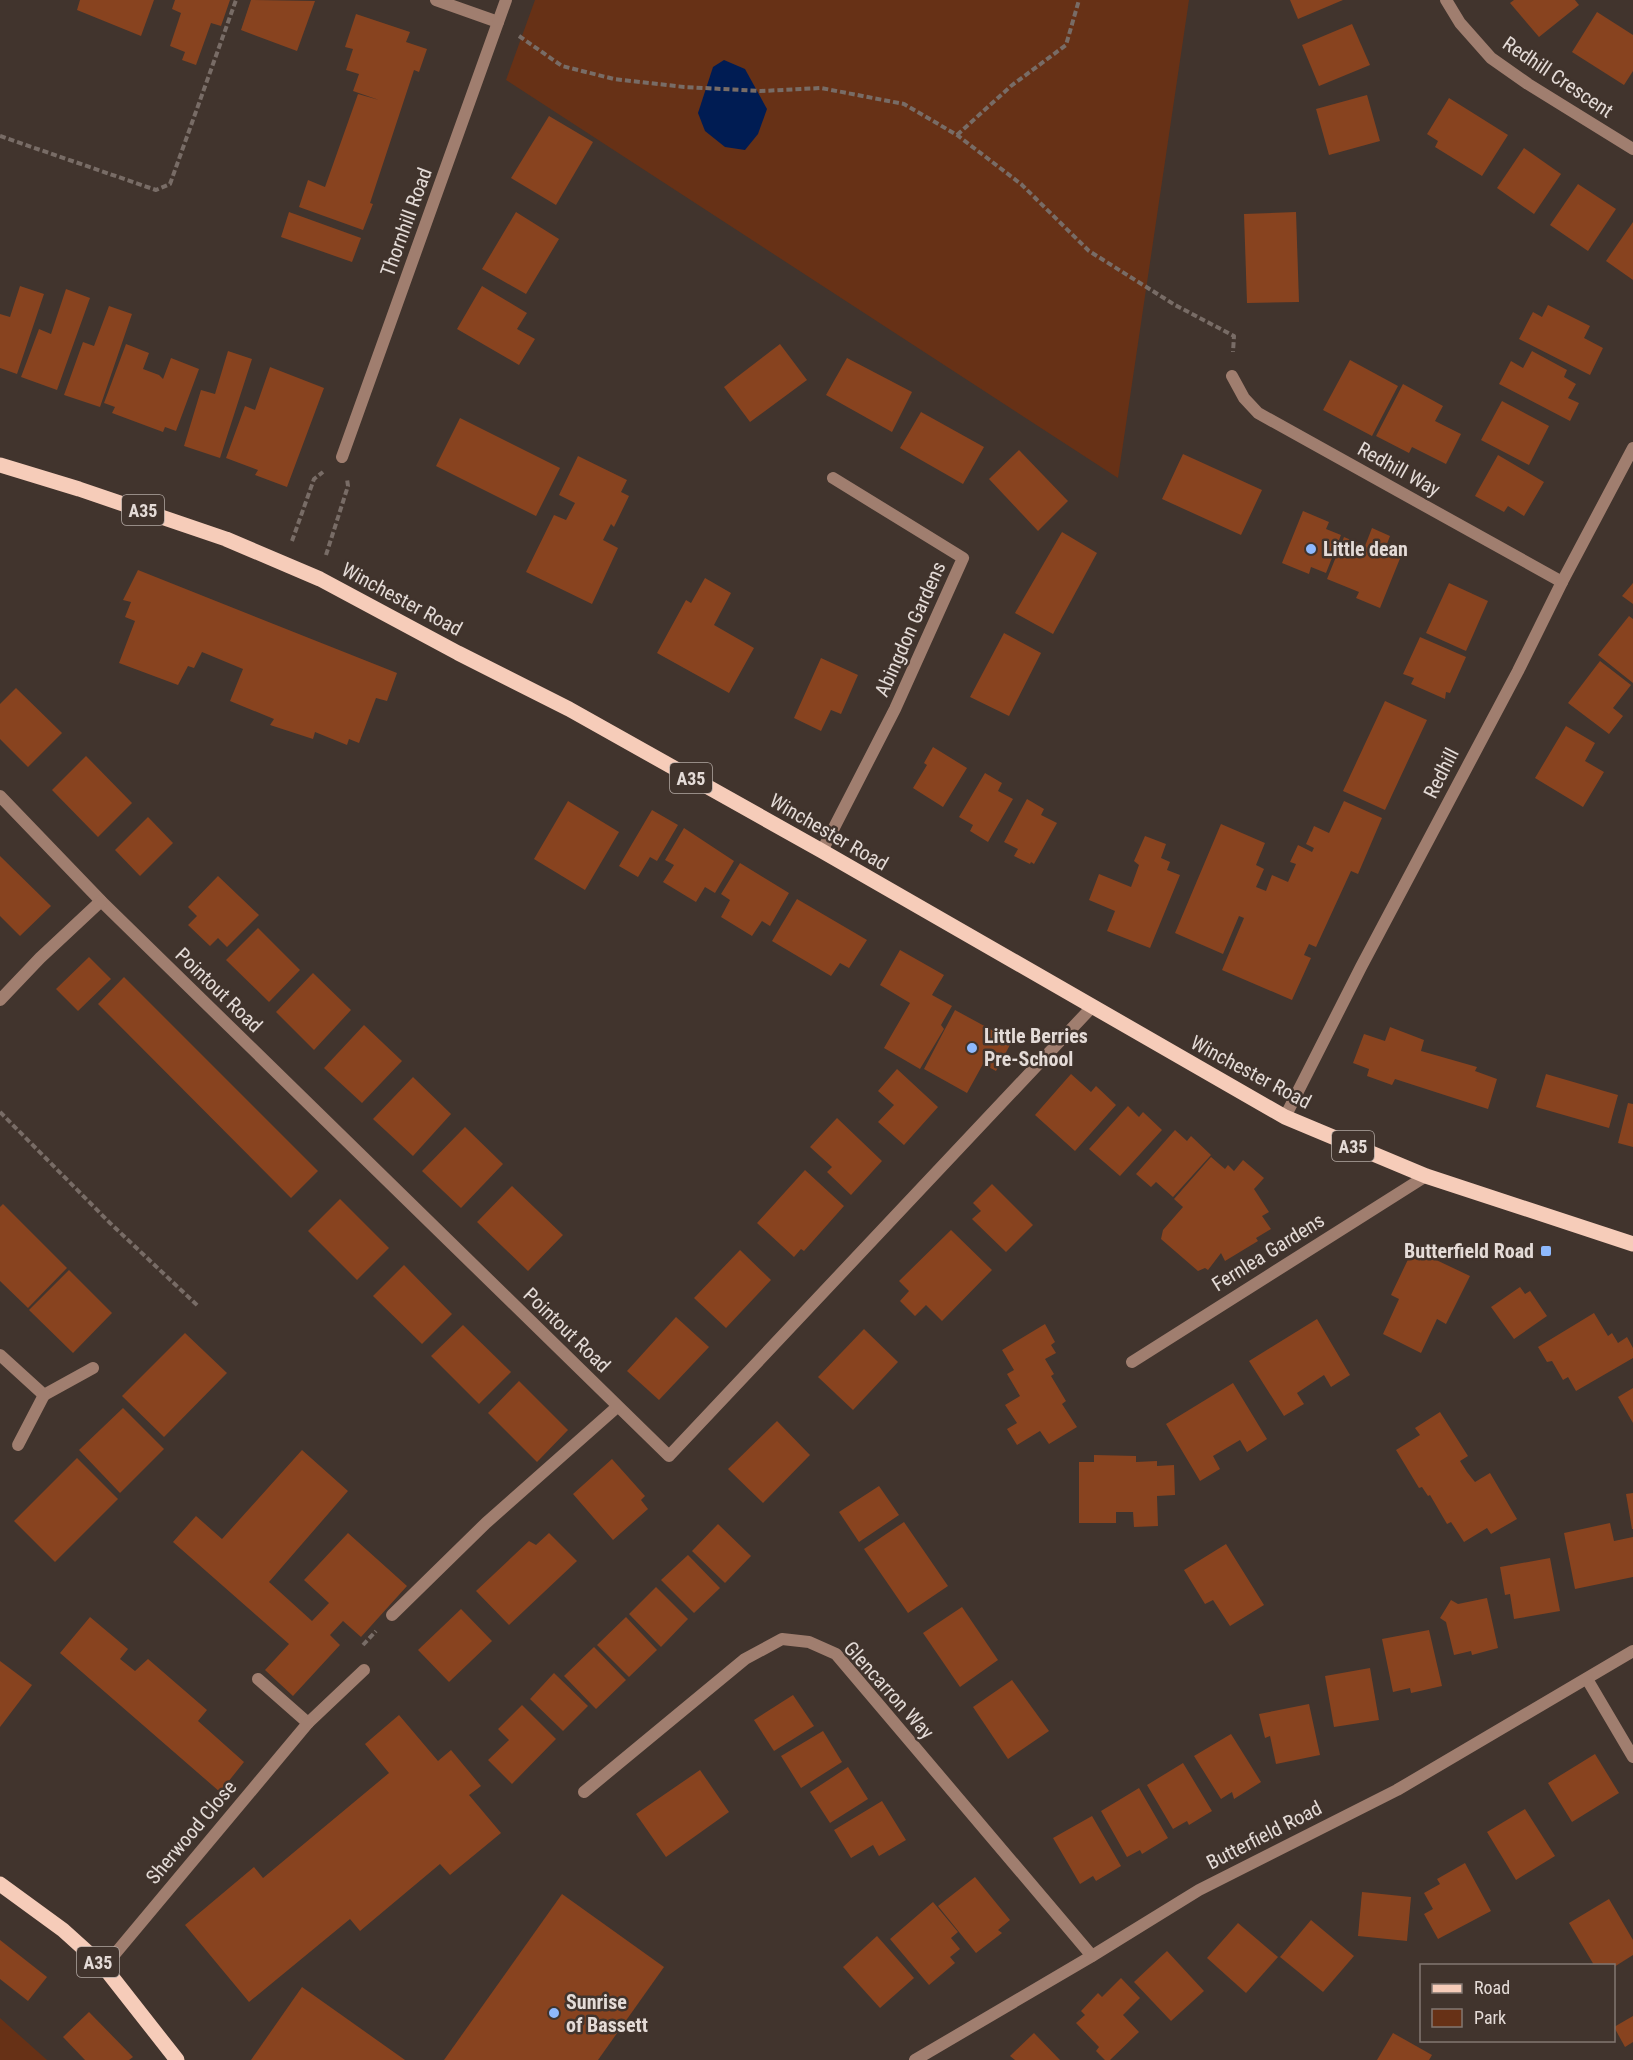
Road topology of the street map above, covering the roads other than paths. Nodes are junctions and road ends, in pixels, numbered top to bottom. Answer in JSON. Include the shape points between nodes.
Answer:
{"nodes":[{"id":1,"x":436,"y":0,"type":"edge"},
{"id":2,"x":506,"y":0,"type":"edge"},
{"id":3,"x":1446,"y":0,"type":"edge"},
{"id":4,"x":498,"y":22,"type":"junction"},
{"id":5,"x":1633,"y":149,"type":"edge"},
{"id":6,"x":1232,"y":376,"type":"road end"},
{"id":7,"x":1633,"y":448,"type":"edge"},
{"id":8,"x":342,"y":457,"type":"road end"},
{"id":9,"x":0,"y":465,"type":"edge"},
{"id":10,"x":833,"y":478,"type":"dead end"},
{"id":11,"x":1562,"y":582,"type":"junction"},
{"id":12,"x":0,"y":796,"type":"edge"},
{"id":13,"x":822,"y":851,"type":"junction"},
{"id":14,"x":101,"y":901,"type":"junction"},
{"id":15,"x":0,"y":1000,"type":"edge"},
{"id":16,"x":1092,"y":1007,"type":"junction"},
{"id":17,"x":1285,"y":1117,"type":"junction"},
{"id":18,"x":1426,"y":1176,"type":"junction"},
{"id":19,"x":1633,"y":1244,"type":"edge"},
{"id":20,"x":0,"y":1355,"type":"edge"},
{"id":21,"x":1132,"y":1362,"type":"dead end"},
{"id":22,"x":93,"y":1368,"type":"dead end"},
{"id":23,"x":44,"y":1395,"type":"junction"},
{"id":24,"x":617,"y":1407,"type":"junction"},
{"id":25,"x":18,"y":1446,"type":"dead end"},
{"id":26,"x":392,"y":1615,"type":"road end"},
{"id":27,"x":1633,"y":1651,"type":"edge"},
{"id":28,"x":364,"y":1670,"type":"road end"},
{"id":29,"x":1587,"y":1679,"type":"junction"},
{"id":30,"x":258,"y":1680,"type":"dead end"},
{"id":31,"x":308,"y":1724,"type":"junction"},
{"id":32,"x":1633,"y":1757,"type":"edge"},
{"id":33,"x":584,"y":1792,"type":"dead end"},
{"id":34,"x":0,"y":1884,"type":"edge"},
{"id":35,"x":1092,"y":1956,"type":"junction"},
{"id":36,"x":104,"y":1967,"type":"junction"},
{"id":37,"x":177,"y":2060,"type":"edge"},
{"id":38,"x":915,"y":2060,"type":"edge"}],
"edges":[{"from":1,"to":4,"type":"street"},
{"from":2,"to":4,"type":"street","name":"Thornhill Road"},
{"from":3,"to":5,"type":"street","name":"Redhill Crescent","via":[[1460,23],[1491,58]]},
{"from":4,"to":8,"type":"street","name":"Thornhill Road"},
{"from":6,"to":11,"type":"street","name":"Redhill Way","via":[[1258,413]]},
{"from":7,"to":11,"type":"street","name":"Redhill"},
{"from":9,"to":13,"type":"main road","name":"Winchester Road","number":"A35","via":[[226,539],[321,579],[569,709]]},
{"from":10,"to":13,"type":"street","name":"Abingdon Gardens","via":[[963,558],[895,709]]},
{"from":11,"to":17,"type":"street","name":"Redhill"},
{"from":12,"to":14,"type":"street","name":"Pointout Road"},
{"from":13,"to":16,"type":"main road","name":"Winchester Road","number":"A35"},
{"from":14,"to":15,"type":"street"},
{"from":14,"to":24,"type":"street","name":"Pointout Road"},
{"from":16,"to":17,"type":"main road","name":"Winchester Road","number":"A35"},
{"from":16,"to":24,"type":"street","name":"Pointout Road","via":[[669,1456]]},
{"from":17,"to":18,"type":"main road","name":"Winchester Road","number":"A35"},
{"from":18,"to":19,"type":"main road","name":"Winchester Road","number":"A35"},
{"from":18,"to":21,"type":"street","name":"Fernlea Gardens"},
{"from":20,"to":23,"type":"street"},
{"from":22,"to":23,"type":"street"},
{"from":23,"to":25,"type":"street"},
{"from":24,"to":26,"type":"street","via":[[486,1523]]},
{"from":27,"to":29,"type":"street","name":"Butterfield Road"},
{"from":28,"to":31,"type":"street","name":"Sherwood Close"},
{"from":29,"to":32,"type":"street"},
{"from":29,"to":35,"type":"street","name":"Butterfield Road","via":[[1397,1790],[1199,1890]]},
{"from":30,"to":31,"type":"street"},
{"from":31,"to":36,"type":"street","name":"Sherwood Close"},
{"from":33,"to":35,"type":"street","name":"Glencarron Way","via":[[745,1659],[782,1639],[809,1642],[836,1654]]},
{"from":34,"to":36,"type":"main road","number":"A35","via":[[63,1930]]},
{"from":35,"to":38,"type":"street","name":"Butterfield Road"},
{"from":36,"to":37,"type":"main road","number":"A35"}]}
